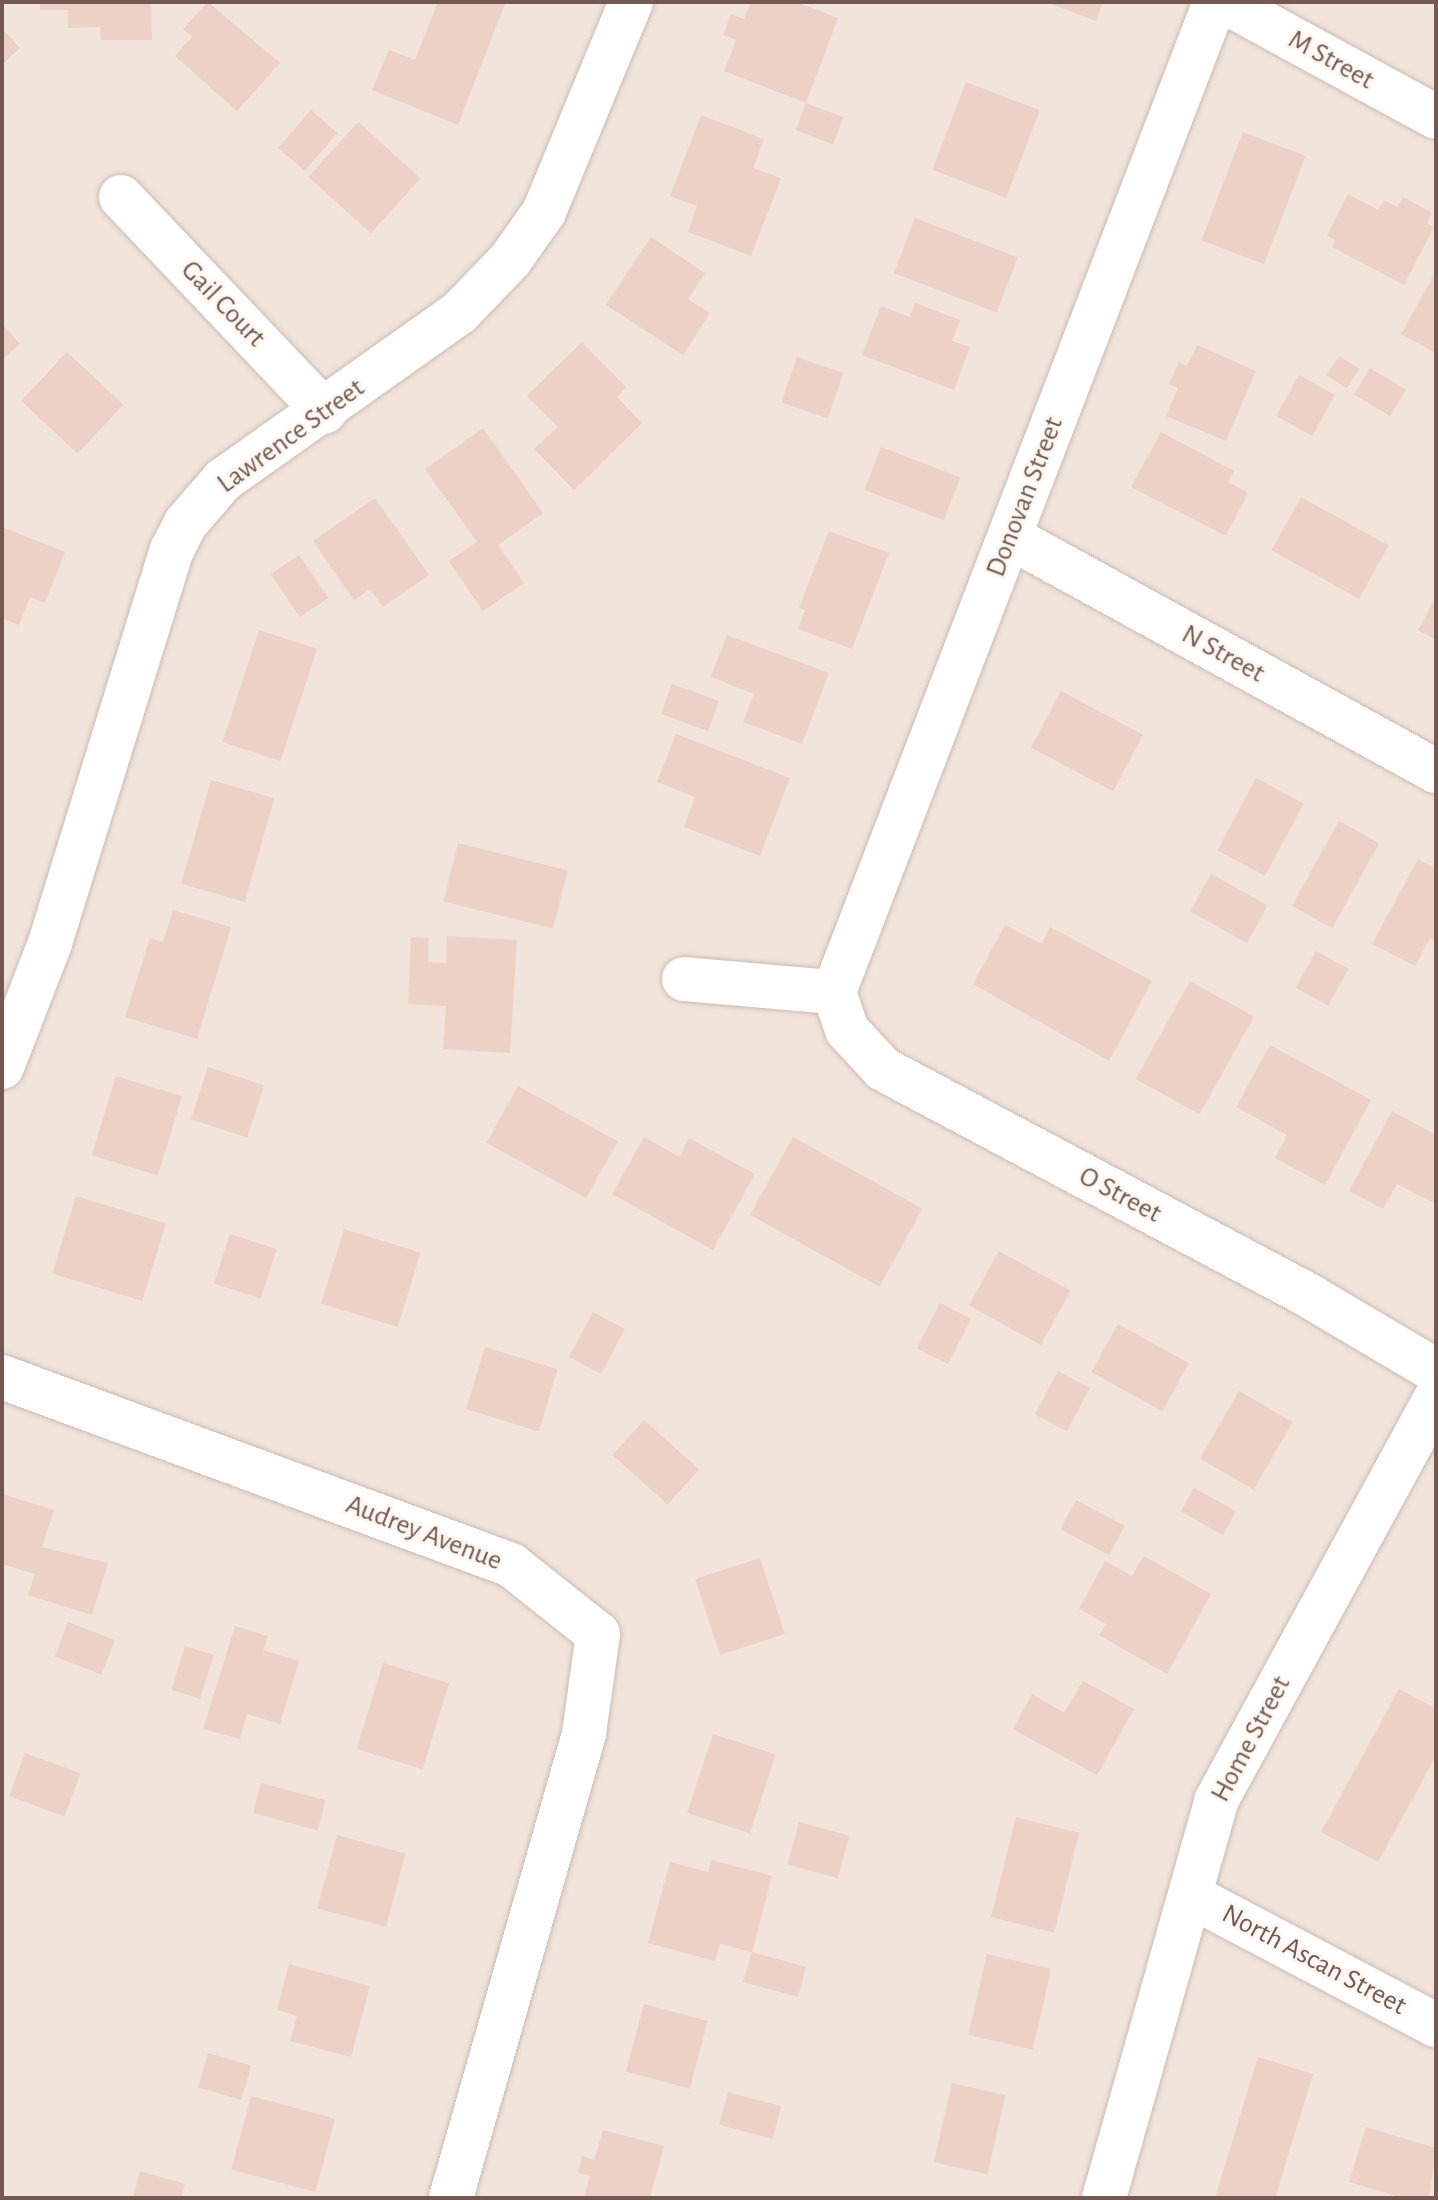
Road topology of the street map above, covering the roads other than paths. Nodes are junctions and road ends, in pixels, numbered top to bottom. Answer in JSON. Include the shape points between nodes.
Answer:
{"nodes":[{"id":1,"x":631,"y":2,"type":"edge"},
{"id":2,"x":1215,"y":2,"type":"edge"},
{"id":3,"x":1225,"y":2,"type":"edge"},
{"id":4,"x":1436,"y":117,"type":"edge"},
{"id":5,"x":121,"y":197,"type":"dead end"},
{"id":6,"x":325,"y":412,"type":"junction"},
{"id":7,"x":1010,"y":537,"type":"junction"},
{"id":8,"x":1436,"y":771,"type":"edge"},
{"id":9,"x":684,"y":979,"type":"dead end"},
{"id":10,"x":834,"y":992,"type":"junction"},
{"id":11,"x":2,"y":1067,"type":"edge"},
{"id":12,"x":1436,"y":1371,"type":"edge"},
{"id":13,"x":2,"y":1377,"type":"edge"},
{"id":14,"x":1436,"y":1397,"type":"edge"},
{"id":15,"x":1191,"y":1896,"type":"junction"},
{"id":16,"x":1436,"y":2025,"type":"edge"},
{"id":17,"x":451,"y":2198,"type":"edge"},
{"id":18,"x":1104,"y":2198,"type":"edge"}],
"edges":[{"from":1,"to":6,"type":"street","name":"Lawrence Street","via":[[544,212],[510,260],[459,313]]},
{"from":2,"to":7,"type":"street","name":"Donovan Street"},
{"from":3,"to":4,"type":"street","name":"M Street"},
{"from":5,"to":6,"type":"street","name":"Gail Court"},
{"from":6,"to":11,"type":"street","name":"Lawrence Street","via":[[223,480],[186,523],[172,550],[50,943]]},
{"from":7,"to":8,"type":"street","name":"N Street"},
{"from":7,"to":10,"type":"street","name":"Donovan Street"},
{"from":9,"to":10,"type":"street"},
{"from":10,"to":12,"type":"street","name":"O Street","via":[[847,1030],[883,1069],[1311,1297]]},
{"from":13,"to":17,"type":"street","name":"Audrey Avenue","via":[[511,1565],[598,1634],[584,1734]]},
{"from":14,"to":15,"type":"street","name":"Home Street","via":[[1216,1801]]},
{"from":15,"to":16,"type":"street","name":"North Ascan Street"},
{"from":15,"to":18,"type":"street","name":"Home Street"}]}
